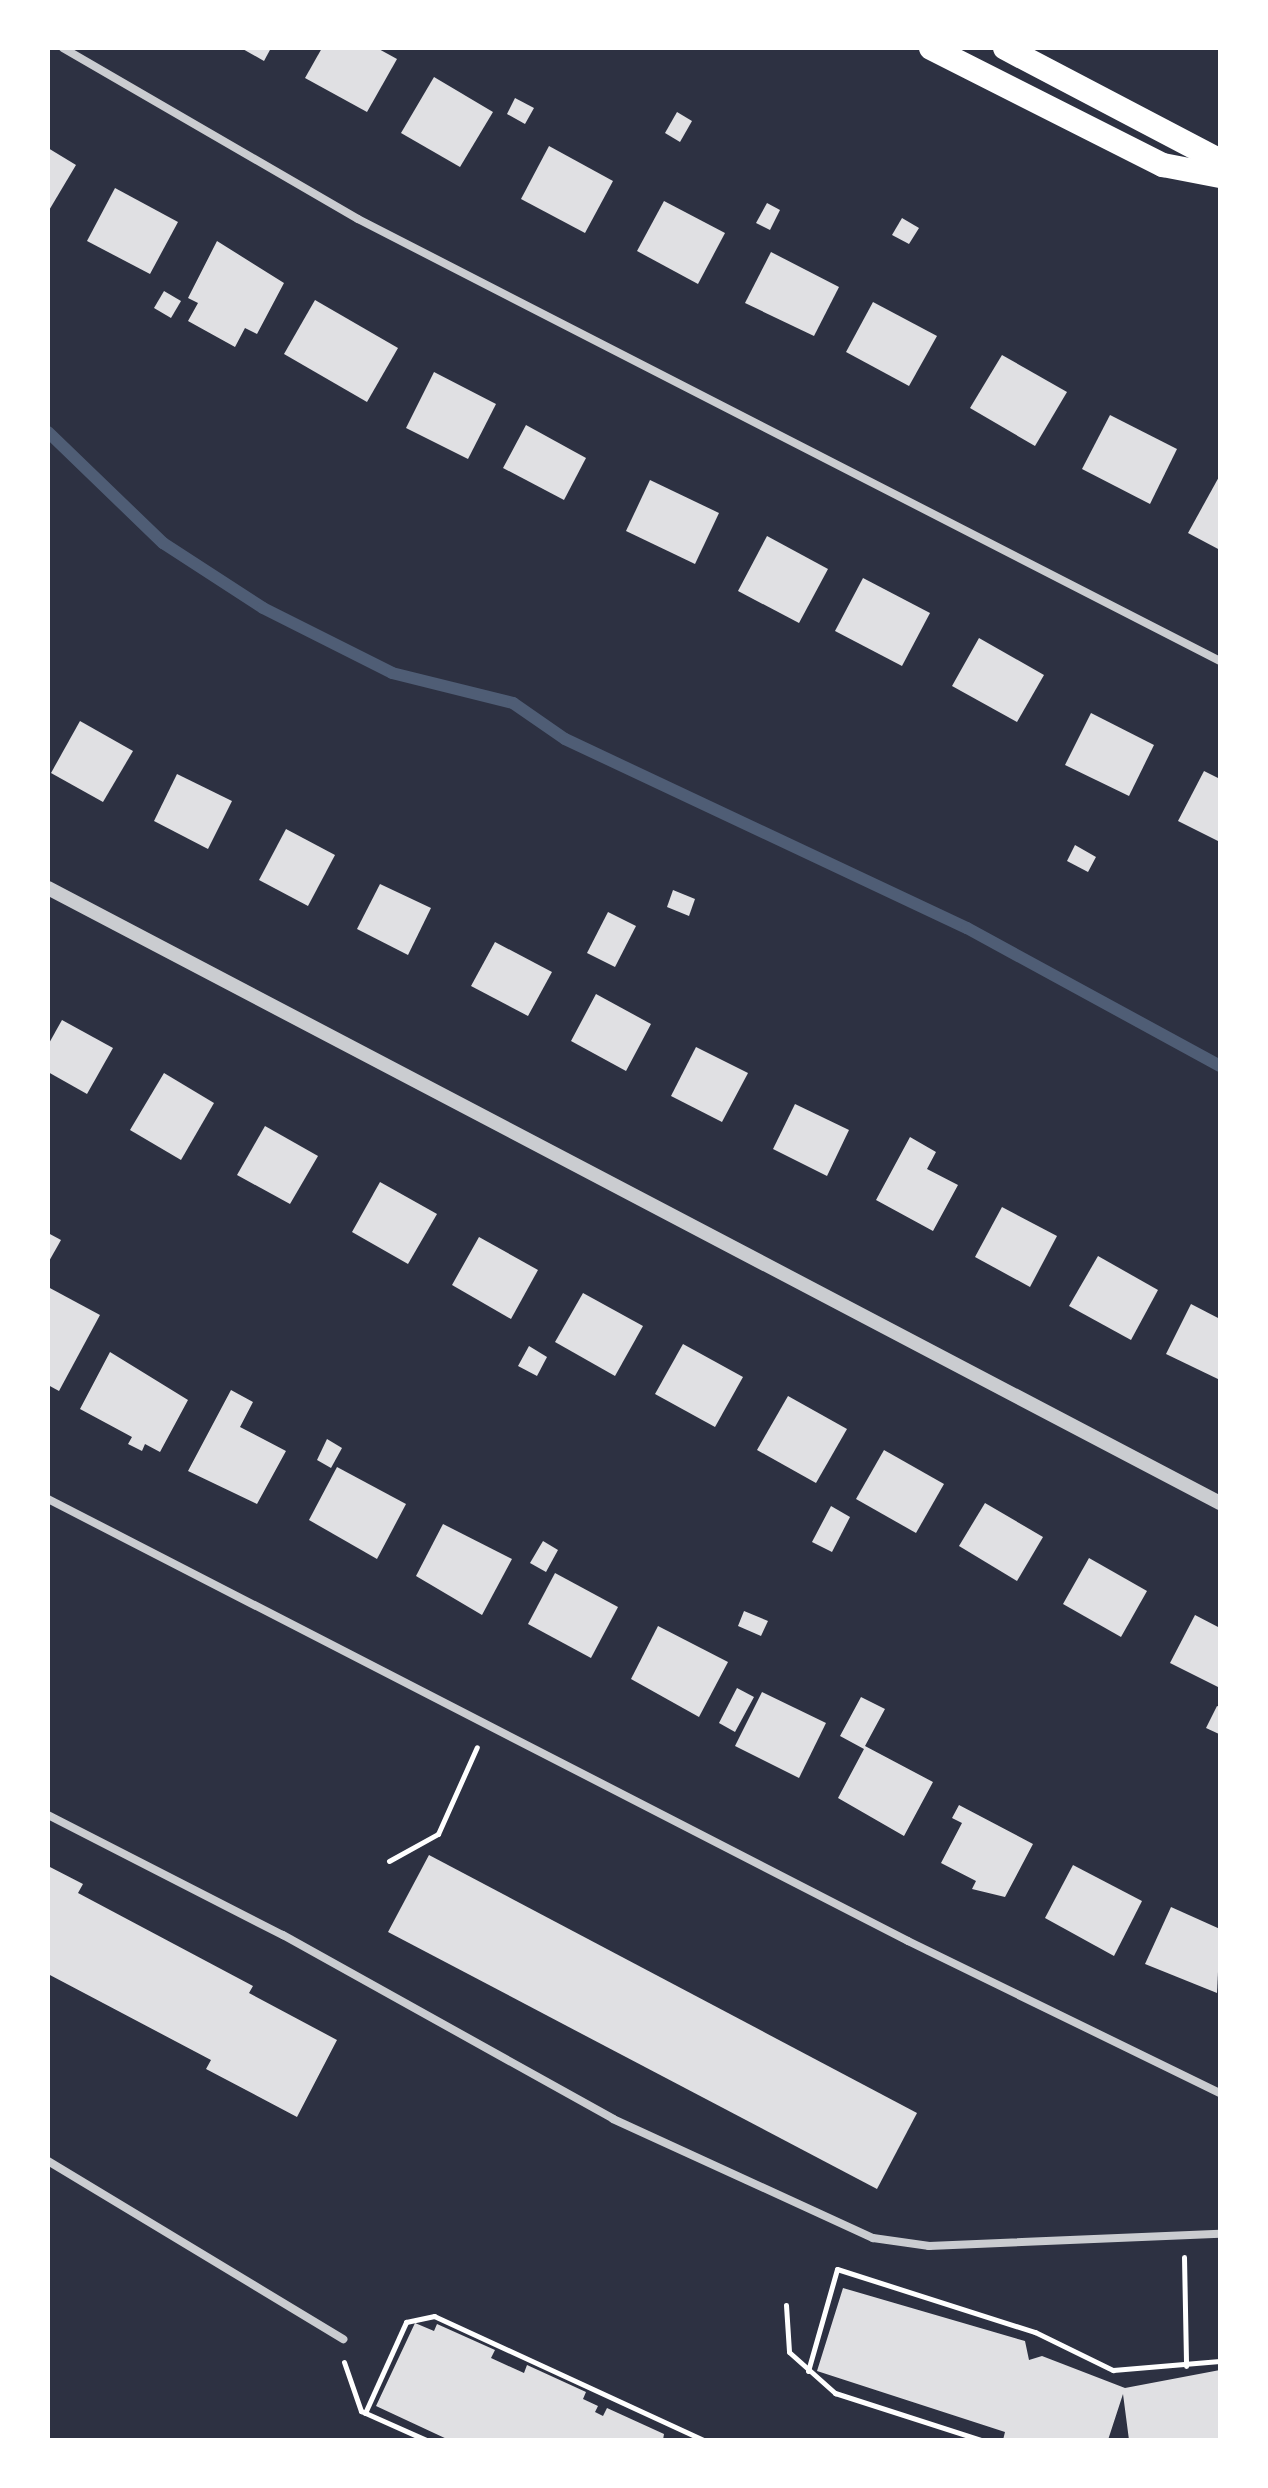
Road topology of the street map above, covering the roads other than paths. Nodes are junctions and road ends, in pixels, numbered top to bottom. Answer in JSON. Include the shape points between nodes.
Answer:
{"nodes":[{"id":1,"x":63,"y":48,"type":"edge"},
{"id":2,"x":931,"y":48,"type":"edge"},
{"id":3,"x":1005,"y":48,"type":"edge"},
{"id":4,"x":1220,"y":161,"type":"edge"},
{"id":5,"x":1220,"y":176,"type":"edge"},
{"id":6,"x":1220,"y":661,"type":"edge"},
{"id":7,"x":48,"y":888,"type":"edge"},
{"id":8,"x":48,"y":1499,"type":"edge"},
{"id":9,"x":1220,"y":1503,"type":"edge"},
{"id":10,"x":48,"y":1815,"type":"edge"},
{"id":11,"x":1220,"y":2093,"type":"edge"},
{"id":12,"x":48,"y":2161,"type":"edge"},
{"id":13,"x":1220,"y":2234,"type":"edge"},
{"id":14,"x":343,"y":2339,"type":"road end"}],
"edges":[{"from":1,"to":6,"type":"street","via":[[358,219]]},
{"from":2,"to":5,"type":"highway","via":[[1163,165]]},
{"from":3,"to":4,"type":"highway"},
{"from":7,"to":9,"type":"street"},
{"from":8,"to":11,"type":"street"},
{"from":10,"to":13,"type":"street","via":[[283,1935],[613,2119],[873,2238],[929,2246],[1183,2240]]},
{"from":12,"to":14,"type":"street"}]}
